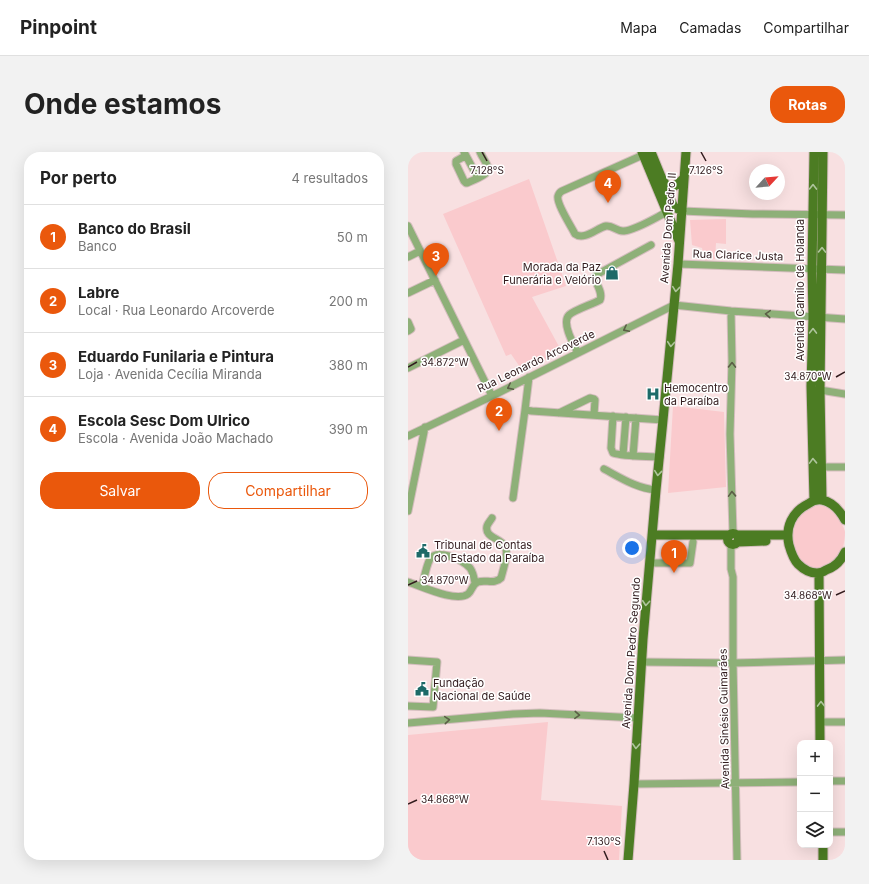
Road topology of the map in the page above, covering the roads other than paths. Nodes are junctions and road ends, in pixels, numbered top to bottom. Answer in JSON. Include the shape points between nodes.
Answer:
{"nodes":[{"id":1,"x":480,"y":152,"type":"edge"},
{"id":2,"x":686,"y":152,"type":"edge"},
{"id":3,"x":814,"y":152,"type":"edge"},
{"id":4,"x":823,"y":152,"type":"edge"},
{"id":5,"x":645,"y":153,"type":"edge"},
{"id":6,"x":464,"y":154,"type":"edge"},
{"id":7,"x":478,"y":178,"type":"junction"},
{"id":8,"x":684,"y":178,"type":"junction"},
{"id":9,"x":662,"y":179,"type":"junction"},
{"id":10,"x":682,"y":211,"type":"junction"},
{"id":11,"x":667,"y":212,"type":"junction"},
{"id":12,"x":818,"y":215,"type":"junction"},
{"id":13,"x":845,"y":215,"type":"edge"},
{"id":14,"x":408,"y":226,"type":"edge"},
{"id":15,"x":680,"y":243,"type":"junction"},
{"id":16,"x":651,"y":245,"type":"dead end"},
{"id":17,"x":420,"y":251,"type":"junction"},
{"id":18,"x":408,"y":257,"type":"edge"},
{"id":19,"x":678,"y":264,"type":"junction"},
{"id":20,"x":817,"y":269,"type":"junction"},
{"id":21,"x":845,"y":270,"type":"edge"},
{"id":22,"x":435,"y":280,"type":"junction"},
{"id":23,"x":408,"y":293,"type":"edge"},
{"id":24,"x":674,"y":305,"type":"junction"},
{"id":25,"x":731,"y":311,"type":"junction"},
{"id":26,"x":817,"y":317,"type":"junction"},
{"id":27,"x":845,"y":319,"type":"edge"},
{"id":28,"x":408,"y":322,"type":"edge"},
{"id":29,"x":408,"y":331,"type":"edge"},
{"id":30,"x":464,"y":340,"type":"junction"},
{"id":31,"x":578,"y":354,"type":"junction"},
{"id":32,"x":408,"y":368,"type":"edge"},
{"id":33,"x":529,"y":377,"type":"junction"},
{"id":34,"x":820,"y":390,"type":"junction"},
{"id":35,"x":845,"y":394,"type":"edge"},
{"id":36,"x":492,"y":396,"type":"junction"},
{"id":37,"x":525,"y":410,"type":"junction"},
{"id":38,"x":559,"y":413,"type":"junction"},
{"id":39,"x":594,"y":415,"type":"junction"},
{"id":40,"x":613,"y":416,"type":"junction"},
{"id":41,"x":626,"y":417,"type":"junction"},
{"id":42,"x":636,"y":418,"type":"junction"},
{"id":43,"x":664,"y":420,"type":"junction"},
{"id":44,"x":425,"y":427,"type":"junction"},
{"id":45,"x":408,"y":436,"type":"edge"},
{"id":46,"x":623,"y":455,"type":"junction"},
{"id":47,"x":633,"y":456,"type":"junction"},
{"id":48,"x":660,"y":456,"type":"junction"},
{"id":49,"x":821,"y":467,"type":"junction"},
{"id":50,"x":845,"y":467,"type":"edge"},
{"id":51,"x":604,"y":469,"type":"dead end"},
{"id":52,"x":656,"y":490,"type":"junction"},
{"id":53,"x":513,"y":498,"type":"dead end"},
{"id":54,"x":818,"y":500,"type":"junction"},
{"id":55,"x":408,"y":511,"type":"edge"},
{"id":56,"x":492,"y":518,"type":"dead end"},
{"id":57,"x":845,"y":520,"type":"edge"},
{"id":58,"x":788,"y":537,"type":"junction"},
{"id":59,"x":652,"y":538,"type":"junction"},
{"id":60,"x":733,"y":539,"type":"junction"},
{"id":61,"x":693,"y":542,"type":"junction"},
{"id":62,"x":845,"y":552,"type":"edge"},
{"id":63,"x":650,"y":563,"type":"junction"},
{"id":64,"x":819,"y":574,"type":"junction"},
{"id":65,"x":408,"y":582,"type":"edge"},
{"id":66,"x":476,"y":583,"type":"junction"},
{"id":67,"x":422,"y":587,"type":"junction"},
{"id":68,"x":408,"y":660,"type":"edge"},
{"id":69,"x":845,"y":660,"type":"edge"},
{"id":70,"x":820,"y":661,"type":"junction"},
{"id":71,"x":641,"y":662,"type":"junction"},
{"id":72,"x":733,"y":663,"type":"junction"},
{"id":73,"x":408,"y":706,"type":"edge"},
{"id":74,"x":638,"y":718,"type":"junction"},
{"id":75,"x":821,"y":722,"type":"junction"},
{"id":76,"x":845,"y":722,"type":"edge"},
{"id":77,"x":408,"y":723,"type":"edge"},
{"id":78,"x":820,"y":740,"type":"edge"},
{"id":79,"x":833,"y":781,"type":"edge"},
{"id":80,"x":845,"y":781,"type":"edge"},
{"id":81,"x":797,"y":782,"type":"edge"},
{"id":82,"x":736,"y":783,"type":"junction"},
{"id":83,"x":634,"y":784,"type":"junction"},
{"id":84,"x":833,"y":832,"type":"edge"},
{"id":85,"x":845,"y":832,"type":"edge"},
{"id":86,"x":823,"y":848,"type":"edge"},
{"id":87,"x":628,"y":860,"type":"edge"},
{"id":88,"x":737,"y":860,"type":"edge"},
{"id":89,"x":823,"y":860,"type":"edge"}],
"edges":[{"from":1,"to":7,"type":"street","via":[[488,171]]},
{"from":2,"to":8,"type":"main road","name":"Avenida Dom Pedro II"},
{"from":12,"to":3,"type":"main road","name":"Avenida Camilo de Holanda","one_way":true},
{"from":4,"to":12,"type":"main road","name":"Avenida Camilo de Holanda"},
{"from":5,"to":9,"type":"main road"},
{"from":5,"to":11,"type":"main road"},
{"from":5,"to":11,"type":"street","via":[[562,191],[558,197],[561,208],[578,236],[585,236],[605,226],[618,231],[632,229]]},
{"from":6,"to":7,"type":"street"},
{"from":6,"to":7,"type":"street","via":[[456,161],[464,181],[467,183]]},
{"from":8,"to":9,"type":"main road","via":[[673,187],[667,186]]},
{"from":8,"to":10,"type":"main road","name":"Avenida Dom Pedro II"},
{"from":9,"to":10,"type":"main road","via":[[674,207]]},
{"from":10,"to":12,"type":"street"},
{"from":10,"to":15,"type":"main road","name":"Avenida Dom Pedro II"},
{"from":11,"to":15,"type":"main road"},
{"from":12,"to":13,"type":"street"},
{"from":20,"to":12,"type":"main road","name":"Avenida Camilo de Holanda","one_way":true},
{"from":14,"to":17,"type":"street"},
{"from":15,"to":19,"type":"main road","name":"Avenida Dom Pedro II"},
{"from":16,"to":31,"type":"street","via":[[596,275],[594,278],[600,290],[600,300],[568,316],[567,330]]},
{"from":17,"to":18,"type":"street"},
{"from":17,"to":22,"type":"street"},
{"from":19,"to":20,"type":"street","name":"Rua Clarice Justa"},
{"from":19,"to":24,"type":"main road","name":"Avenida Dom Pedro II","one_way":true},
{"from":20,"to":21,"type":"street","name":"Rua Clarice Justa"},
{"from":20,"to":26,"type":"main road","name":"Avenida Camilo de Holanda"},
{"from":22,"to":23,"type":"street"},
{"from":22,"to":30,"type":"street"},
{"from":24,"to":25,"type":"street"},
{"from":24,"to":31,"type":"street","name":"Rua Leonardo Arcoverde","one_way":true},
{"from":24,"to":43,"type":"main road","name":"Avenida Dom Pedro Segundo","one_way":true},
{"from":26,"to":25,"type":"street","one_way":true},
{"from":60,"to":25,"type":"street","name":"Avenida Sinésio Guimarães","one_way":true,"via":[[730,434]]},
{"from":26,"to":27,"type":"street"},
{"from":26,"to":34,"type":"main road","name":"Avenida Camilo de Holanda"},
{"from":54,"to":26,"type":"main road","name":"Avenida Camilo de Holanda","one_way":true,"via":[[811,386]]},
{"from":28,"to":29,"type":"street","via":[[411,329]]},
{"from":30,"to":32,"type":"street"},
{"from":30,"to":36,"type":"street"},
{"from":31,"to":33,"type":"street","name":"Rua Leonardo Arcoverde"},
{"from":33,"to":36,"type":"street","name":"Rua Leonardo Arcoverde","one_way":true},
{"from":33,"to":37,"type":"street"},
{"from":34,"to":35,"type":"street"},
{"from":34,"to":49,"type":"main road","name":"Avenida Camilo de Holanda"},
{"from":36,"to":44,"type":"street","name":"Rua Leonardo Arcoverde"},
{"from":37,"to":38,"type":"street"},
{"from":37,"to":53,"type":"street"},
{"from":38,"to":39,"type":"street"},
{"from":38,"to":39,"type":"street","via":[[590,398],[594,399]]},
{"from":39,"to":40,"type":"street"},
{"from":40,"to":41,"type":"street"},
{"from":40,"to":46,"type":"street","via":[[611,450],[614,454]]},
{"from":41,"to":42,"type":"street"},
{"from":41,"to":46,"type":"street"},
{"from":42,"to":43,"type":"street"},
{"from":42,"to":47,"type":"street"},
{"from":43,"to":48,"type":"main road","name":"Avenida Dom Pedro Segundo"},
{"from":44,"to":45,"type":"street","name":"Rua Leonardo Arcoverde"},
{"from":44,"to":55,"type":"street"},
{"from":46,"to":47,"type":"street"},
{"from":47,"to":48,"type":"street"},
{"from":48,"to":52,"type":"main road","name":"Avenida Dom Pedro Segundo","one_way":true},
{"from":49,"to":50,"type":"street"},
{"from":49,"to":54,"type":"main road","name":"Avenida Camilo de Holanda"},
{"from":51,"to":52,"type":"street","via":[[629,483]]},
{"from":52,"to":59,"type":"main road","name":"Avenida Dom Pedro Segundo"},
{"from":54,"to":57,"type":"main road","via":[[834,506]]},
{"from":54,"to":58,"type":"main road","via":[[804,506],[795,514],[791,519]]},
{"from":56,"to":66,"type":"street","via":[[487,531],[506,548],[501,578],[495,582]]},
{"from":58,"to":60,"type":"main road"},
{"from":58,"to":64,"type":"main road","via":[[796,562],[806,570]]},
{"from":59,"to":60,"type":"main road"},
{"from":59,"to":61,"type":"main road"},
{"from":59,"to":63,"type":"main road","name":"Avenida Dom Pedro Segundo"},
{"from":60,"to":61,"type":"main road"},
{"from":60,"to":72,"type":"street","name":"Avenida Sinésio Guimarães"},
{"from":61,"to":63,"type":"street","via":[[688,564]]},
{"from":62,"to":64,"type":"main road","via":[[831,569]]},
{"from":63,"to":71,"type":"main road","name":"Avenida Dom Pedro Segundo","one_way":true},
{"from":64,"to":70,"type":"main road"},
{"from":65,"to":67,"type":"street"},
{"from":66,"to":67,"type":"street","via":[[468,594],[462,596],[445,595]]},
{"from":66,"to":67,"type":"street","via":[[469,567],[459,560],[439,554],[430,560]]},
{"from":68,"to":73,"type":"street","via":[[437,662],[434,707]]},
{"from":69,"to":70,"type":"street"},
{"from":70,"to":72,"type":"street"},
{"from":75,"to":70,"type":"main road","one_way":true},
{"from":71,"to":72,"type":"street"},
{"from":71,"to":74,"type":"main road","name":"Avenida Dom Pedro Segundo"},
{"from":72,"to":82,"type":"street","name":"Avenida Sinésio Guimarães"},
{"from":77,"to":74,"type":"street","one_way":true,"via":[[540,713]]},
{"from":74,"to":83,"type":"main road","name":"Avenida Dom Pedro Segundo","one_way":true},
{"from":75,"to":76,"type":"street"},
{"from":75,"to":78,"type":"main road"},
{"from":79,"to":80,"type":"street"},
{"from":81,"to":82,"type":"street"},
{"from":82,"to":83,"type":"street"},
{"from":82,"to":88,"type":"street","name":"Avenida Sinésio Guimarães"},
{"from":83,"to":87,"type":"main road","name":"Avenida Dom Pedro Segundo"},
{"from":84,"to":85,"type":"street"},
{"from":86,"to":89,"type":"main road"}]}
